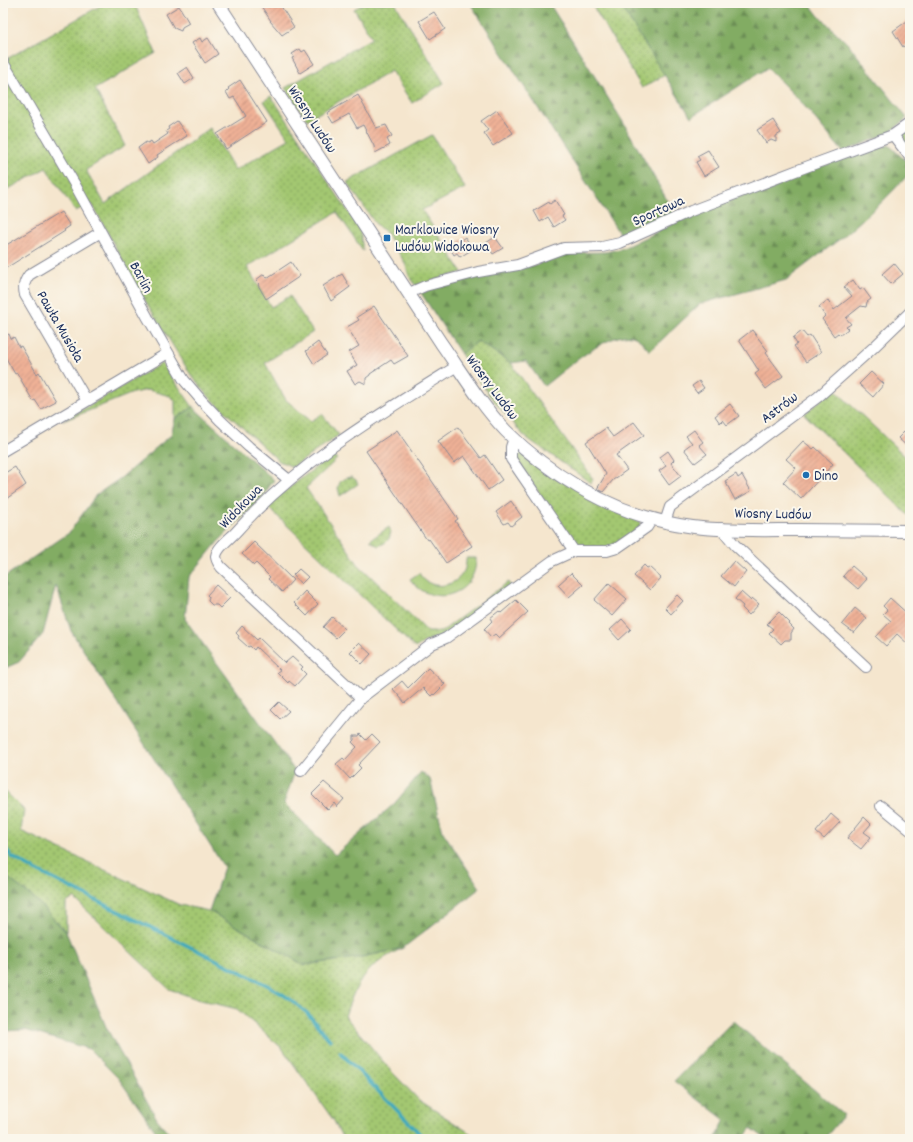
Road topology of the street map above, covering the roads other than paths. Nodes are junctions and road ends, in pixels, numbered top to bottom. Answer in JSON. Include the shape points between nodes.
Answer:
{"nodes":[{"id":1,"x":218,"y":3,"type":"edge"},
{"id":2,"x":3,"y":62,"type":"edge"},
{"id":3,"x":910,"y":124,"type":"edge"},
{"id":4,"x":893,"y":135,"type":"junction"},
{"id":5,"x":910,"y":157,"type":"edge"},
{"id":6,"x":101,"y":232,"type":"junction"},
{"id":7,"x":409,"y":293,"type":"junction"},
{"id":8,"x":910,"y":312,"type":"edge"},
{"id":9,"x":168,"y":353,"type":"junction"},
{"id":10,"x":456,"y":366,"type":"junction"},
{"id":11,"x":87,"y":401,"type":"junction"},
{"id":12,"x":514,"y":438,"type":"junction"},
{"id":13,"x":3,"y":451,"type":"edge"},
{"id":14,"x":288,"y":480,"type":"junction"},
{"id":15,"x":652,"y":519,"type":"junction"},
{"id":16,"x":665,"y":522,"type":"junction"},
{"id":17,"x":720,"y":528,"type":"junction"},
{"id":18,"x":910,"y":531,"type":"edge"},
{"id":19,"x":574,"y":551,"type":"junction"},
{"id":20,"x":866,"y":667,"type":"dead end"},
{"id":21,"x":361,"y":698,"type":"junction"},
{"id":22,"x":300,"y":771,"type":"dead end"},
{"id":23,"x":881,"y":806,"type":"dead end"},
{"id":24,"x":910,"y":830,"type":"edge"}],
"edges":[{"from":1,"to":7,"type":"street","name":"Wiosny Ludów"},
{"from":2,"to":6,"type":"street","name":"Barlin"},
{"from":3,"to":4,"type":"street","name":"Sportowa"},
{"from":4,"to":5,"type":"street"},
{"from":4,"to":7,"type":"street","name":"Sportowa","via":[[691,211],[620,243],[602,247],[564,248],[518,265],[478,272]]},
{"from":6,"to":9,"type":"street","name":"Barlin"},
{"from":6,"to":11,"type":"street","name":"Pawła Musioła","via":[[29,275],[24,281],[23,288]]},
{"from":7,"to":10,"type":"street","name":"Wiosny Ludów"},
{"from":8,"to":16,"type":"street","name":"Astrów","via":[[818,397],[670,507]]},
{"from":9,"to":11,"type":"street"},
{"from":9,"to":14,"type":"street","name":"Barlin","via":[[184,380],[202,401]]},
{"from":10,"to":12,"type":"street","name":"Wiosny Ludów","via":[[485,406]]},
{"from":10,"to":14,"type":"street","name":"Widokowa","via":[[336,443]]},
{"from":11,"to":13,"type":"street"},
{"from":12,"to":15,"type":"street","name":"Wiosny Ludów","via":[[545,464],[592,494]]},
{"from":12,"to":19,"type":"street","via":[[511,459]]},
{"from":14,"to":21,"type":"street","name":"Widokowa","via":[[219,550],[216,556],[218,562]]},
{"from":15,"to":16,"type":"street","name":"Wiosny Ludów"},
{"from":15,"to":19,"type":"street","via":[[640,532],[617,548],[607,551]]},
{"from":16,"to":17,"type":"street","name":"Wiosny Ludów"},
{"from":17,"to":18,"type":"street","name":"Wiosny Ludów"},
{"from":17,"to":20,"type":"street"},
{"from":19,"to":21,"type":"street","via":[[552,561],[446,638],[432,644]]},
{"from":21,"to":22,"type":"street"},
{"from":23,"to":24,"type":"street"}]}
